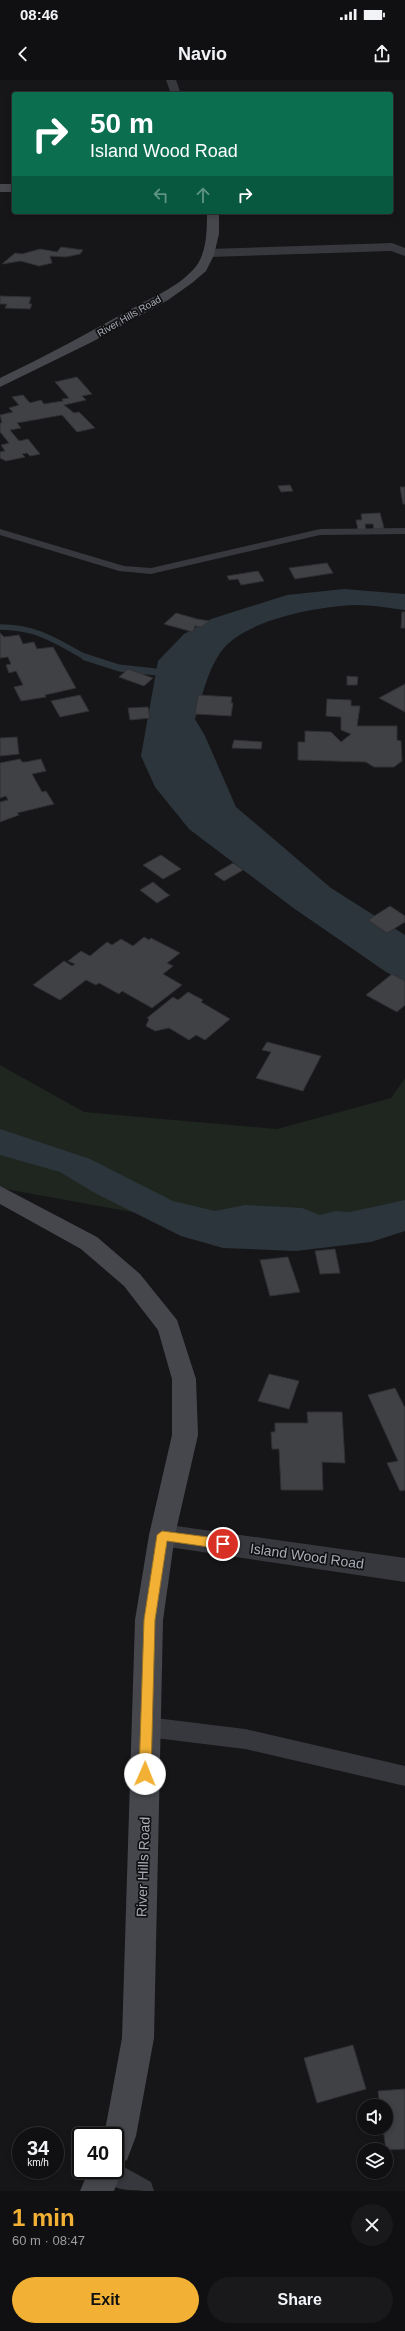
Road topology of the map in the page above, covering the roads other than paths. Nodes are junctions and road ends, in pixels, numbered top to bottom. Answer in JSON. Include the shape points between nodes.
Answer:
{"nodes":[{"id":1,"x":171,"y":80,"type":"edge"},
{"id":2,"x":175,"y":92,"type":"edge"},
{"id":3,"x":0,"y":188,"type":"edge"},
{"id":4,"x":12,"y":188,"type":"edge"},
{"id":5,"x":213,"y":214,"type":"edge"},
{"id":6,"x":403,"y":250,"type":"edge"},
{"id":7,"x":210,"y":253,"type":"junction"},
{"id":8,"x":0,"y":383,"type":"edge"},
{"id":9,"x":405,"y":531,"type":"edge"},
{"id":10,"x":0,"y":532,"type":"edge"},
{"id":11,"x":0,"y":1194,"type":"edge"},
{"id":12,"x":162,"y":1535,"type":"junction"},
{"id":13,"x":405,"y":1570,"type":"edge"},
{"id":14,"x":146,"y":1727,"type":"junction"},
{"id":15,"x":405,"y":1776,"type":"edge"},
{"id":16,"x":122,"y":2127,"type":"edge"},
{"id":17,"x":102,"y":2179,"type":"edge"},
{"id":18,"x":121,"y":2179,"type":"edge"},
{"id":19,"x":97,"y":2191,"type":"edge"},
{"id":20,"x":142,"y":2191,"type":"edge"}],
"edges":[{"from":1,"to":2,"type":"street"},
{"from":3,"to":4,"type":"street"},
{"from":5,"to":7,"type":"street","name":"River Hills Road"},
{"from":6,"to":7,"type":"street","via":[[392,247]]},
{"from":7,"to":8,"type":"street","name":"River Hills Road","via":[[201,268],[191,277],[153,303],[43,363]]},
{"from":9,"to":10,"type":"lane","via":[[320,532],[151,571],[116,567]]},
{"from":11,"to":12,"type":"street","name":"River Hills Road","via":[[89,1243],[132,1280],[169,1327],[184,1379],[185,1435]]},
{"from":12,"to":13,"type":"street","name":"Island Wood Road"},
{"from":12,"to":14,"type":"street","name":"River Hills Road","via":[[149,1620]]},
{"from":14,"to":15,"type":"lane","via":[[245,1739]]},
{"from":14,"to":16,"type":"street","name":"River Hills Road","via":[[138,2038]]},
{"from":17,"to":19,"type":"street"},
{"from":18,"to":20,"type":"lane"}]}
